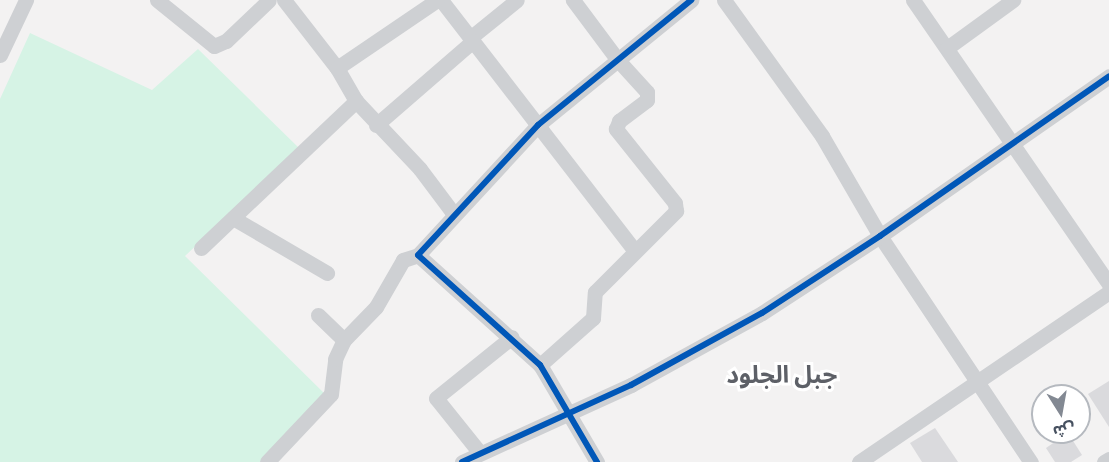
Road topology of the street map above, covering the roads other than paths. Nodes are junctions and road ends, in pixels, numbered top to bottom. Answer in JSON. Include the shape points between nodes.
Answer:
{"nodes":[{"id":1,"x":26,"y":0,"type":"edge"},
{"id":2,"x":158,"y":0,"type":"edge"},
{"id":3,"x":269,"y":0,"type":"edge"},
{"id":4,"x":284,"y":0,"type":"edge"},
{"id":5,"x":439,"y":0,"type":"edge"},
{"id":6,"x":517,"y":0,"type":"edge"},
{"id":7,"x":573,"y":0,"type":"edge"},
{"id":8,"x":691,"y":0,"type":"edge"},
{"id":9,"x":724,"y":0,"type":"edge"},
{"id":10,"x":913,"y":0,"type":"edge"},
{"id":11,"x":1013,"y":0,"type":"edge"},
{"id":12,"x":472,"y":39,"type":"junction"},
{"id":13,"x":947,"y":48,"type":"junction"},
{"id":14,"x":0,"y":55,"type":"edge"},
{"id":15,"x":617,"y":59,"type":"junction"},
{"id":16,"x":337,"y":68,"type":"junction"},
{"id":17,"x":1109,"y":76,"type":"edge"},
{"id":18,"x":356,"y":101,"type":"junction"},
{"id":19,"x":376,"y":125,"type":"junction"},
{"id":20,"x":538,"y":125,"type":"junction"},
{"id":21,"x":1010,"y":143,"type":"junction"},
{"id":22,"x":453,"y":213,"type":"junction"},
{"id":23,"x":233,"y":218,"type":"junction"},
{"id":24,"x":880,"y":236,"type":"junction"},
{"id":25,"x":201,"y":248,"type":"dead end"},
{"id":26,"x":636,"y":251,"type":"junction"},
{"id":27,"x":418,"y":255,"type":"junction"},
{"id":28,"x":327,"y":273,"type":"dead end"},
{"id":29,"x":1109,"y":284,"type":"edge"},
{"id":30,"x":1109,"y":292,"type":"edge"},
{"id":31,"x":318,"y":315,"type":"dead end"},
{"id":32,"x":512,"y":337,"type":"junction"},
{"id":33,"x":344,"y":340,"type":"junction"},
{"id":34,"x":540,"y":365,"type":"junction"},
{"id":35,"x":978,"y":381,"type":"junction"},
{"id":36,"x":570,"y":415,"type":"junction"},
{"id":37,"x":480,"y":453,"type":"junction"},
{"id":38,"x":1109,"y":459,"type":"edge"},
{"id":39,"x":267,"y":462,"type":"edge"},
{"id":40,"x":462,"y":462,"type":"edge"},
{"id":41,"x":597,"y":462,"type":"edge"},
{"id":42,"x":859,"y":462,"type":"edge"},
{"id":43,"x":1031,"y":462,"type":"edge"},
{"id":44,"x":1104,"y":462,"type":"edge"}],
"edges":[{"from":1,"to":14,"type":"street"},
{"from":2,"to":3,"type":"street","via":[[214,46],[226,41]]},
{"from":4,"to":16,"type":"street"},
{"from":5,"to":12,"type":"street"},
{"from":5,"to":16,"type":"street"},
{"from":6,"to":12,"type":"street"},
{"from":7,"to":15,"type":"street"},
{"from":8,"to":15,"type":"street"},
{"from":9,"to":24,"type":"street","via":[[822,136]]},
{"from":10,"to":13,"type":"street"},
{"from":11,"to":13,"type":"street"},
{"from":12,"to":19,"type":"street"},
{"from":12,"to":20,"type":"street"},
{"from":13,"to":21,"type":"street"},
{"from":15,"to":20,"type":"street"},
{"from":15,"to":26,"type":"street","via":[[648,97],[619,121],[617,133],[676,207],[674,214]]},
{"from":16,"to":18,"type":"street"},
{"from":17,"to":21,"type":"street"},
{"from":18,"to":19,"type":"street"},
{"from":18,"to":23,"type":"street"},
{"from":19,"to":22,"type":"street","via":[[420,169]]},
{"from":20,"to":22,"type":"street"},
{"from":20,"to":26,"type":"street"},
{"from":21,"to":24,"type":"street"},
{"from":21,"to":29,"type":"street"},
{"from":22,"to":27,"type":"street"},
{"from":23,"to":25,"type":"street"},
{"from":23,"to":28,"type":"street"},
{"from":24,"to":35,"type":"street"},
{"from":24,"to":36,"type":"street","via":[[762,313]]},
{"from":26,"to":34,"type":"street","via":[[595,292],[593,318]]},
{"from":27,"to":32,"type":"street","via":[[482,315]]},
{"from":27,"to":33,"type":"street","via":[[403,260],[376,307]]},
{"from":30,"to":35,"type":"street"},
{"from":31,"to":33,"type":"street"},
{"from":32,"to":34,"type":"street"},
{"from":32,"to":37,"type":"street","via":[[436,398]]},
{"from":33,"to":39,"type":"street","via":[[335,359],[331,394]]},
{"from":34,"to":36,"type":"street"},
{"from":35,"to":42,"type":"street"},
{"from":35,"to":43,"type":"street"},
{"from":36,"to":37,"type":"street"},
{"from":36,"to":41,"type":"street"},
{"from":37,"to":40,"type":"street"},
{"from":38,"to":44,"type":"street"}]}
